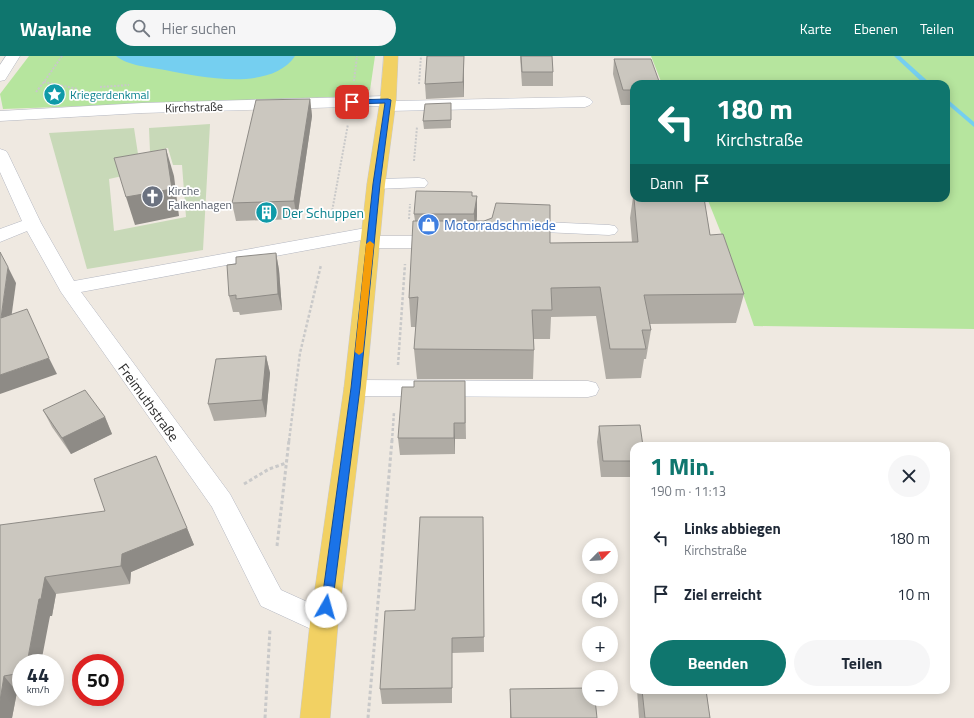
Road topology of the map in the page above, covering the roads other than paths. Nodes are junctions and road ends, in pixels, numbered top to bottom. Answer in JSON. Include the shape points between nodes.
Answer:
{"nodes":[{"id":1,"x":13,"y":56,"type":"edge"},
{"id":2,"x":391,"y":56,"type":"edge"},
{"id":3,"x":0,"y":77,"type":"edge"},
{"id":4,"x":585,"y":102,"type":"dead end"},
{"id":5,"x":388,"y":103,"type":"junction"},
{"id":6,"x":0,"y":116,"type":"edge"},
{"id":7,"x":0,"y":154,"type":"edge"},
{"id":8,"x":419,"y":183,"type":"dead end"},
{"id":9,"x":376,"y":184,"type":"junction"},
{"id":10,"x":32,"y":224,"type":"junction"},
{"id":11,"x":502,"y":225,"type":"edge"},
{"id":12,"x":609,"y":230,"type":"dead end"},
{"id":13,"x":0,"y":236,"type":"edge"},
{"id":14,"x":371,"y":237,"type":"junction"},
{"id":15,"x":460,"y":242,"type":"edge"},
{"id":16,"x":68,"y":288,"type":"junction"},
{"id":17,"x":355,"y":388,"type":"junction"},
{"id":18,"x":588,"y":389,"type":"dead end"},
{"id":19,"x":324,"y":623,"type":"junction"},
{"id":20,"x":315,"y":718,"type":"edge"}],
"edges":[{"from":1,"to":3,"type":"street"},
{"from":2,"to":5,"type":"main road"},
{"from":4,"to":5,"type":"street","name":"Kirchstraße"},
{"from":5,"to":6,"type":"street","name":"Kirchstraße","via":[[142,108]]},
{"from":5,"to":9,"type":"main road"},
{"from":7,"to":10,"type":"street","name":"Freimuthstraße"},
{"from":8,"to":9,"type":"street"},
{"from":9,"to":14,"type":"main road"},
{"from":10,"to":13,"type":"street"},
{"from":10,"to":16,"type":"street","name":"Freimuthstraße"},
{"from":11,"to":12,"type":"street"},
{"from":14,"to":15,"type":"street"},
{"from":14,"to":16,"type":"street","via":[[326,242]]},
{"from":14,"to":17,"type":"main road"},
{"from":16,"to":19,"type":"street","name":"Freimuthstraße","via":[[221,501],[271,598]]},
{"from":17,"to":18,"type":"street"},
{"from":17,"to":19,"type":"main road"},
{"from":19,"to":20,"type":"main road"}]}
